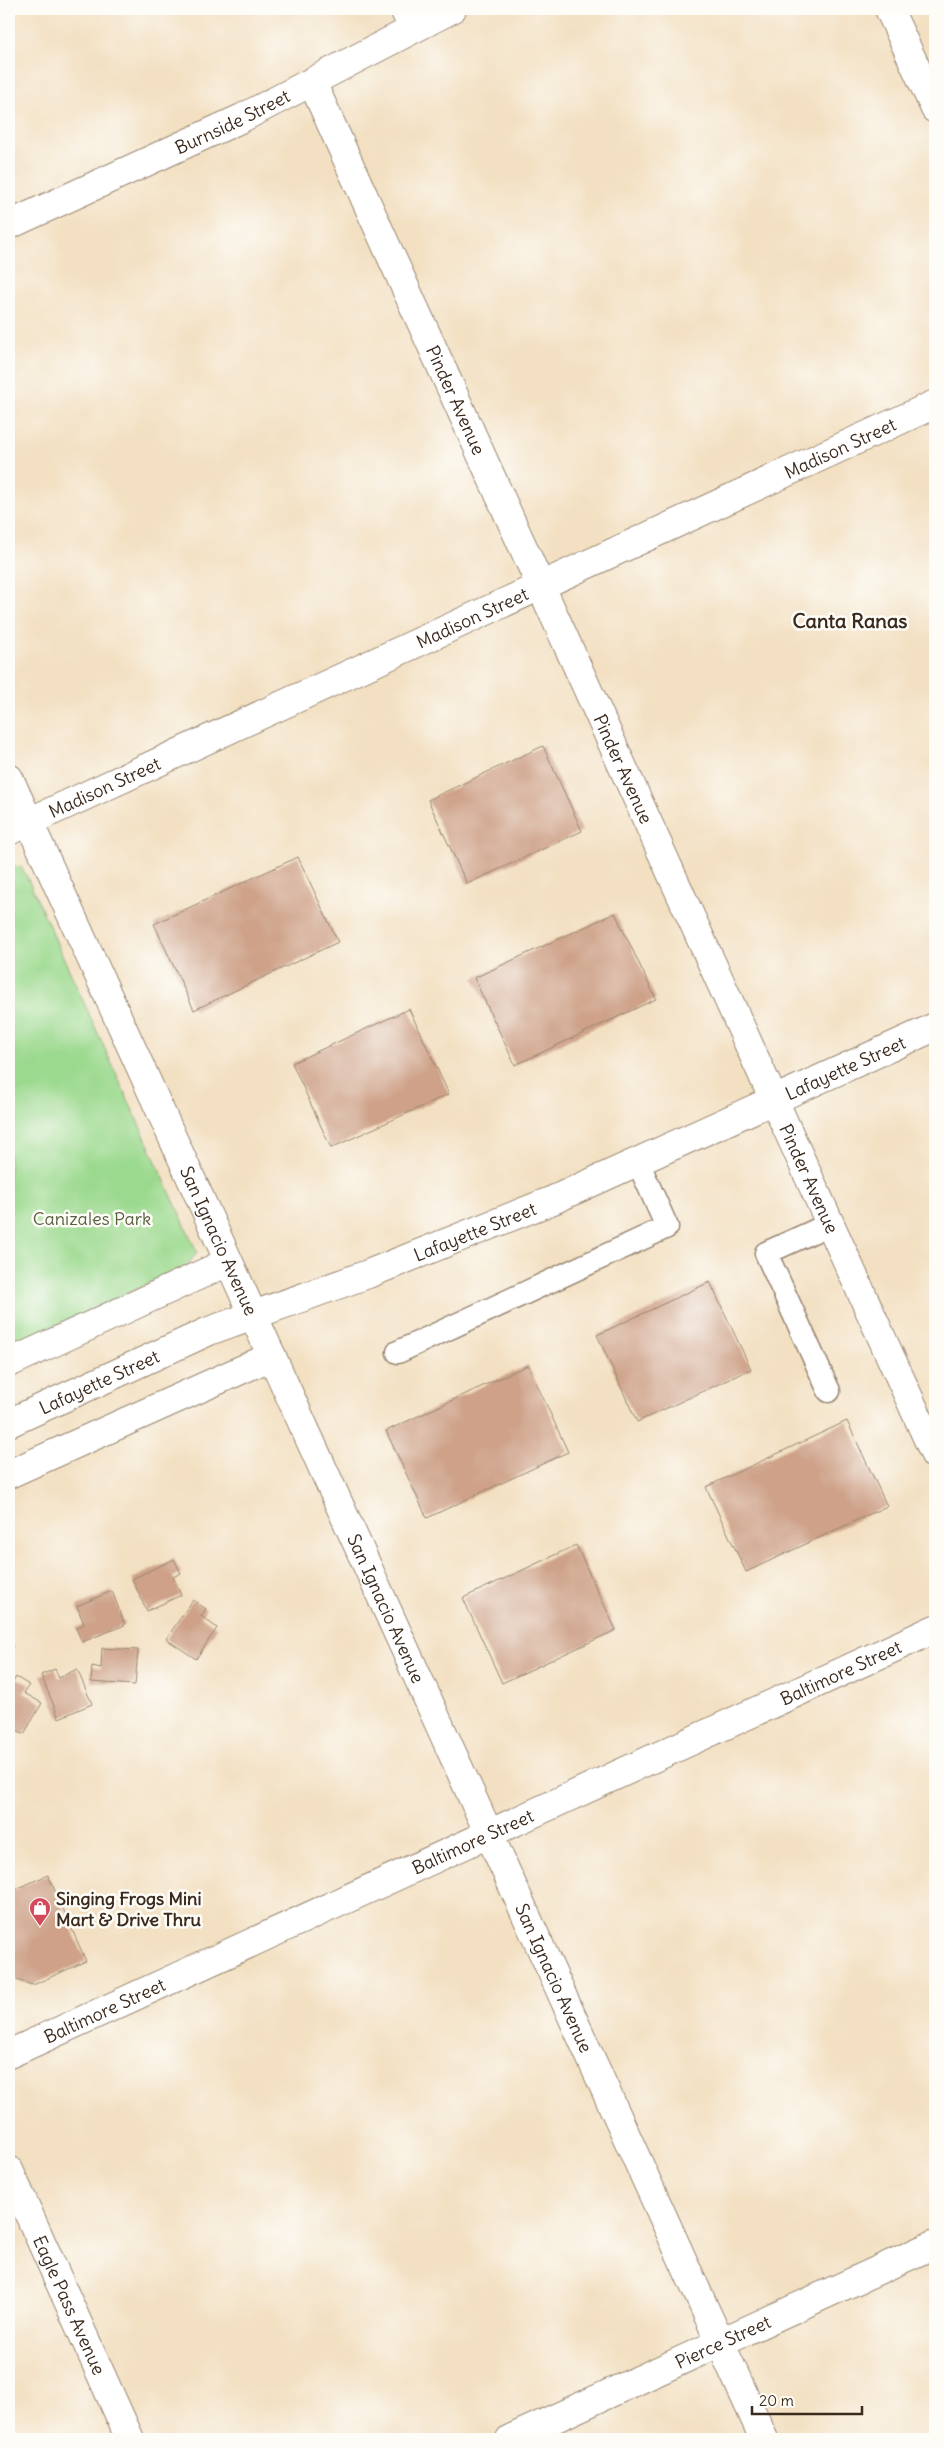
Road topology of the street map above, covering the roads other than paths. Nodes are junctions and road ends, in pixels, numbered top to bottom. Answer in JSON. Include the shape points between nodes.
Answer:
{"nodes":[{"id":1,"x":452,"y":9,"type":"edge"},
{"id":2,"x":890,"y":9,"type":"edge"},
{"id":3,"x":408,"y":19,"type":"edge"},
{"id":4,"x":312,"y":82,"type":"junction"},
{"id":5,"x":935,"y":109,"type":"edge"},
{"id":6,"x":9,"y":225,"type":"edge"},
{"id":7,"x":935,"y":404,"type":"edge"},
{"id":8,"x":541,"y":586,"type":"junction"},
{"id":9,"x":9,"y":778,"type":"edge"},
{"id":10,"x":19,"y":826,"type":"edge"},
{"id":11,"x":935,"y":1027,"type":"edge"},
{"id":12,"x":774,"y":1101,"type":"junction"},
{"id":13,"x":638,"y":1162,"type":"junction"},
{"id":14,"x":830,"y":1224,"type":"junction"},
{"id":15,"x":228,"y":1262,"type":"junction"},
{"id":16,"x":253,"y":1315,"type":"junction"},
{"id":17,"x":398,"y":1352,"type":"dead end"},
{"id":18,"x":272,"y":1356,"type":"junction"},
{"id":19,"x":9,"y":1364,"type":"edge"},
{"id":20,"x":829,"y":1391,"type":"dead end"},
{"id":21,"x":9,"y":1423,"type":"edge"},
{"id":22,"x":935,"y":1455,"type":"edge"},
{"id":23,"x":9,"y":1474,"type":"edge"},
{"id":24,"x":935,"y":1628,"type":"edge"},
{"id":25,"x":488,"y":1833,"type":"junction"},
{"id":26,"x":9,"y":2054,"type":"edge"},
{"id":27,"x":9,"y":2170,"type":"edge"},
{"id":28,"x":935,"y":2244,"type":"edge"},
{"id":29,"x":720,"y":2343,"type":"junction"},
{"id":30,"x":130,"y":2439,"type":"edge"},
{"id":31,"x":510,"y":2439,"type":"edge"},
{"id":32,"x":764,"y":2439,"type":"edge"}],
"edges":[{"from":1,"to":3,"type":"street","name":"Burnside Street"},
{"from":2,"to":5,"type":"street"},
{"from":3,"to":4,"type":"street","name":"Burnside Street"},
{"from":4,"to":6,"type":"street","name":"Burnside Street","via":[[242,118]]},
{"from":4,"to":8,"type":"street","name":"Pinder Avenue"},
{"from":7,"to":8,"type":"street","name":"Madison Street"},
{"from":8,"to":10,"type":"street","name":"Madison Street"},
{"from":8,"to":12,"type":"street","name":"Pinder Avenue"},
{"from":9,"to":10,"type":"street","name":"San Ignacio Avenue"},
{"from":10,"to":15,"type":"street","name":"San Ignacio Avenue"},
{"from":11,"to":12,"type":"street","name":"Lafayette Street"},
{"from":12,"to":13,"type":"street","name":"Lafayette Street"},
{"from":12,"to":14,"type":"street","name":"Pinder Avenue"},
{"from":13,"to":16,"type":"street","name":"Lafayette Street","via":[[377,1271]]},
{"from":13,"to":17,"type":"lane","via":[[668,1227]]},
{"from":14,"to":20,"type":"lane","via":[[766,1253]]},
{"from":14,"to":22,"type":"street","name":"Pinder Avenue"},
{"from":15,"to":16,"type":"street","name":"San Ignacio Avenue"},
{"from":15,"to":19,"type":"street"},
{"from":16,"to":18,"type":"street","name":"San Ignacio Avenue"},
{"from":16,"to":21,"type":"street","name":"Lafayette Street","via":[[209,1331]]},
{"from":18,"to":23,"type":"street"},
{"from":18,"to":25,"type":"street","name":"San Ignacio Avenue"},
{"from":24,"to":25,"type":"street","name":"Baltimore Street"},
{"from":25,"to":26,"type":"street","name":"Baltimore Street"},
{"from":25,"to":29,"type":"street","name":"San Ignacio Avenue"},
{"from":27,"to":30,"type":"street","name":"Eagle Pass Avenue"},
{"from":28,"to":29,"type":"street","name":"Pierce Street"},
{"from":29,"to":31,"type":"street","name":"Pierce Street"},
{"from":29,"to":32,"type":"street","name":"San Ignacio Avenue"}]}
